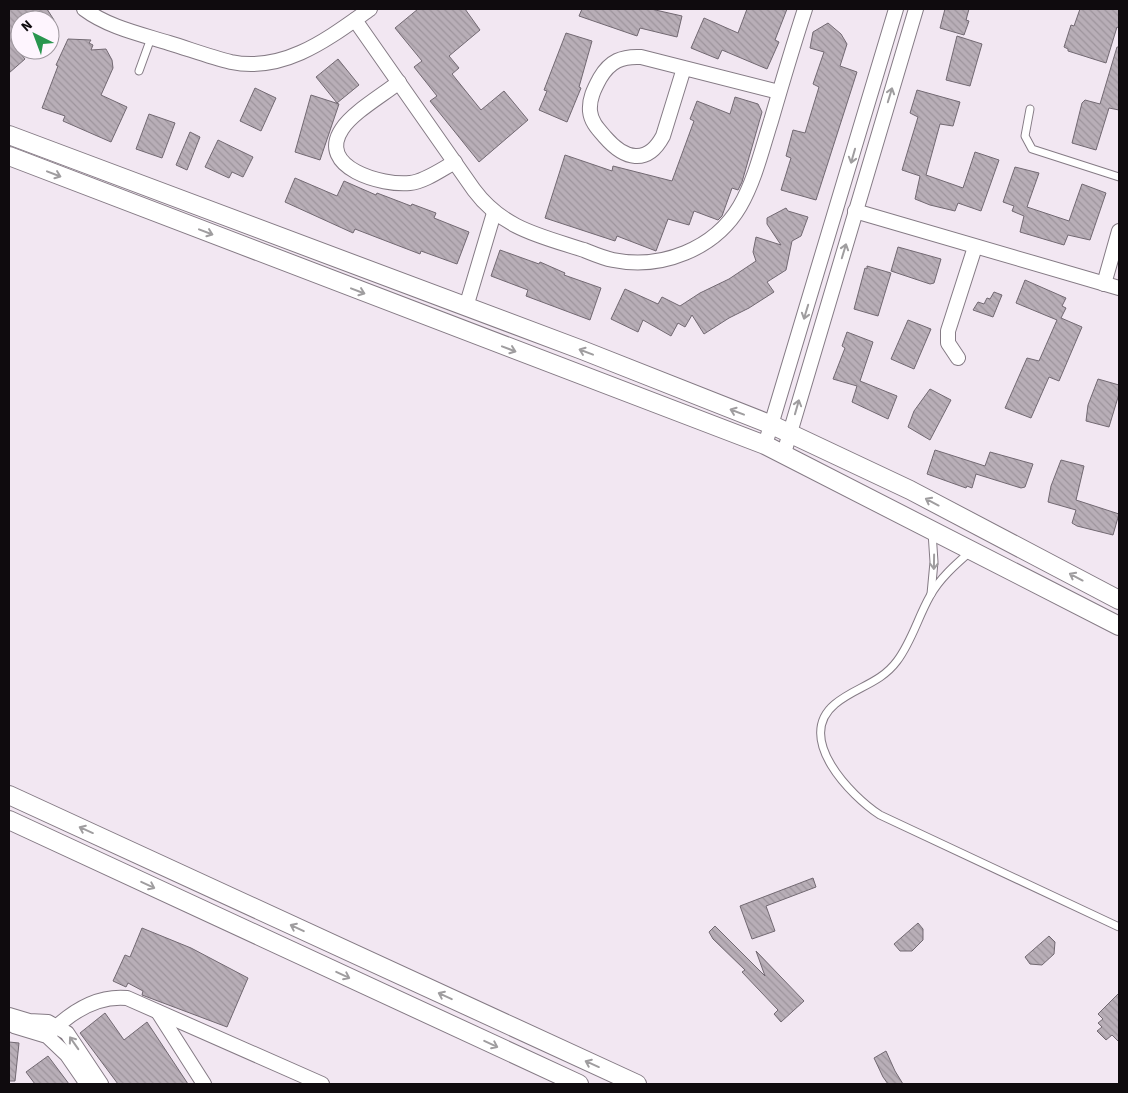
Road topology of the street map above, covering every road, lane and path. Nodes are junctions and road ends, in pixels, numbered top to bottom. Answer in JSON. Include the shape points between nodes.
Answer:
{"nodes":[{"id":1,"x":84,"y":9,"type":"edge"},
{"id":2,"x":370,"y":9,"type":"edge"},
{"id":3,"x":805,"y":9,"type":"edge"},
{"id":4,"x":896,"y":9,"type":"edge"},
{"id":5,"x":913,"y":9,"type":"edge"},
{"id":6,"x":355,"y":20,"type":"junction"},
{"id":7,"x":151,"y":38,"type":"junction"},
{"id":8,"x":684,"y":68,"type":"junction"},
{"id":9,"x":139,"y":71,"type":"dead end"},
{"id":10,"x":399,"y":82,"type":"junction"},
{"id":11,"x":779,"y":92,"type":"junction"},
{"id":12,"x":1030,"y":109,"type":"dead end"},
{"id":13,"x":9,"y":135,"type":"edge"},
{"id":14,"x":9,"y":156,"type":"edge"},
{"id":15,"x":455,"y":162,"type":"junction"},
{"id":16,"x":1119,"y":177,"type":"edge"},
{"id":17,"x":855,"y":211,"type":"junction"},
{"id":18,"x":494,"y":213,"type":"junction"},
{"id":19,"x":1119,"y":231,"type":"edge"},
{"id":20,"x":975,"y":247,"type":"junction"},
{"id":21,"x":1104,"y":284,"type":"junction"},
{"id":22,"x":1119,"y":288,"type":"edge"},
{"id":23,"x":466,"y":306,"type":"junction"},
{"id":24,"x":958,"y":358,"type":"dead end"},
{"id":25,"x":772,"y":425,"type":"junction"},
{"id":26,"x":790,"y":433,"type":"junction"},
{"id":27,"x":765,"y":445,"type":"junction"},
{"id":28,"x":784,"y":453,"type":"junction"},
{"id":29,"x":931,"y":530,"type":"junction"},
{"id":30,"x":972,"y":551,"type":"junction"},
{"id":31,"x":930,"y":594,"type":"junction"},
{"id":32,"x":1119,"y":600,"type":"edge"},
{"id":33,"x":1119,"y":626,"type":"edge"},
{"id":34,"x":9,"y":795,"type":"edge"},
{"id":35,"x":9,"y":820,"type":"edge"},
{"id":36,"x":107,"y":839,"type":"junction"},
{"id":37,"x":134,"y":852,"type":"junction"},
{"id":38,"x":98,"y":861,"type":"junction"},
{"id":39,"x":124,"y":874,"type":"junction"},
{"id":40,"x":1119,"y":927,"type":"edge"},
{"id":41,"x":158,"y":1012,"type":"junction"},
{"id":42,"x":9,"y":1015,"type":"edge"},
{"id":43,"x":9,"y":1024,"type":"edge"},
{"id":44,"x":57,"y":1026,"type":"junction"},
{"id":45,"x":47,"y":1036,"type":"junction"},
{"id":46,"x":552,"y":1078,"type":"edge"},
{"id":47,"x":87,"y":1084,"type":"edge"},
{"id":48,"x":101,"y":1084,"type":"edge"},
{"id":49,"x":204,"y":1084,"type":"edge"},
{"id":50,"x":322,"y":1084,"type":"edge"},
{"id":51,"x":579,"y":1084,"type":"edge"},
{"id":52,"x":637,"y":1084,"type":"edge"}],
"edges":[{"from":1,"to":7,"type":"street","via":[[109,24]]},
{"from":2,"to":6,"type":"street"},
{"from":3,"to":11,"type":"street"},
{"from":4,"to":25,"type":"street","one_way":true},
{"from":17,"to":5,"type":"street","one_way":true},
{"from":6,"to":7,"type":"street","via":[[310,49],[279,60],[252,63],[232,62]]},
{"from":6,"to":10,"type":"street"},
{"from":7,"to":9,"type":"lane"},
{"from":8,"to":8,"type":"street","via":[[663,136],[649,153],[638,157],[620,152],[594,125],[590,101],[605,69],[615,60],[628,56]]},
{"from":8,"to":11,"type":"street"},
{"from":10,"to":15,"type":"street"},
{"from":10,"to":15,"type":"street","via":[[342,130],[337,146],[343,163],[354,172],[396,184],[413,183]]},
{"from":11,"to":18,"type":"street","via":[[750,188],[740,207],[727,224],[692,250],[651,262],[612,260],[516,227]]},
{"from":12,"to":16,"type":"lane","via":[[1024,136],[1032,149]]},
{"from":13,"to":23,"type":"street"},
{"from":14,"to":27,"type":"street","one_way":true},
{"from":15,"to":18,"type":"street"},
{"from":17,"to":20,"type":"street"},
{"from":26,"to":17,"type":"street","one_way":true},
{"from":18,"to":23,"type":"street"},
{"from":19,"to":21,"type":"street"},
{"from":20,"to":21,"type":"street"},
{"from":20,"to":24,"type":"street","via":[[948,331],[948,343]]},
{"from":21,"to":22,"type":"street"},
{"from":25,"to":23,"type":"street","one_way":true},
{"from":25,"to":26,"type":"street"},
{"from":25,"to":27,"type":"street"},
{"from":26,"to":28,"type":"street"},
{"from":32,"to":26,"type":"street","one_way":true,"via":[[910,490]]},
{"from":27,"to":28,"type":"street"},
{"from":28,"to":29,"type":"street"},
{"from":29,"to":30,"type":"street"},
{"from":29,"to":31,"type":"lane","one_way":true,"via":[[934,562]]},
{"from":30,"to":31,"type":"lane"},
{"from":30,"to":33,"type":"street"},
{"from":31,"to":40,"type":"lane","via":[[907,646],[896,662],[883,676],[841,699],[827,713],[821,732],[822,742],[833,768],[853,794],[880,816]]},
{"from":36,"to":34,"type":"street","one_way":true},
{"from":35,"to":38,"type":"street"},
{"from":36,"to":37,"type":"street"},
{"from":36,"to":38,"type":"street","via":[[107,852]]},
{"from":37,"to":39,"type":"street","via":[[125,861]]},
{"from":52,"to":37,"type":"street","one_way":true},
{"from":38,"to":39,"type":"street"},
{"from":39,"to":46,"type":"street","one_way":true},
{"from":41,"to":44,"type":"street","via":[[127,998],[102,999]]},
{"from":41,"to":49,"type":"street"},
{"from":41,"to":50,"type":"street"},
{"from":42,"to":44,"type":"street"},
{"from":43,"to":45,"type":"street"},
{"from":44,"to":45,"type":"street"},
{"from":48,"to":44,"type":"street","one_way":true,"via":[[67,1032]]},
{"from":45,"to":47,"type":"street","via":[[67,1055]]},
{"from":46,"to":51,"type":"street"}]}
